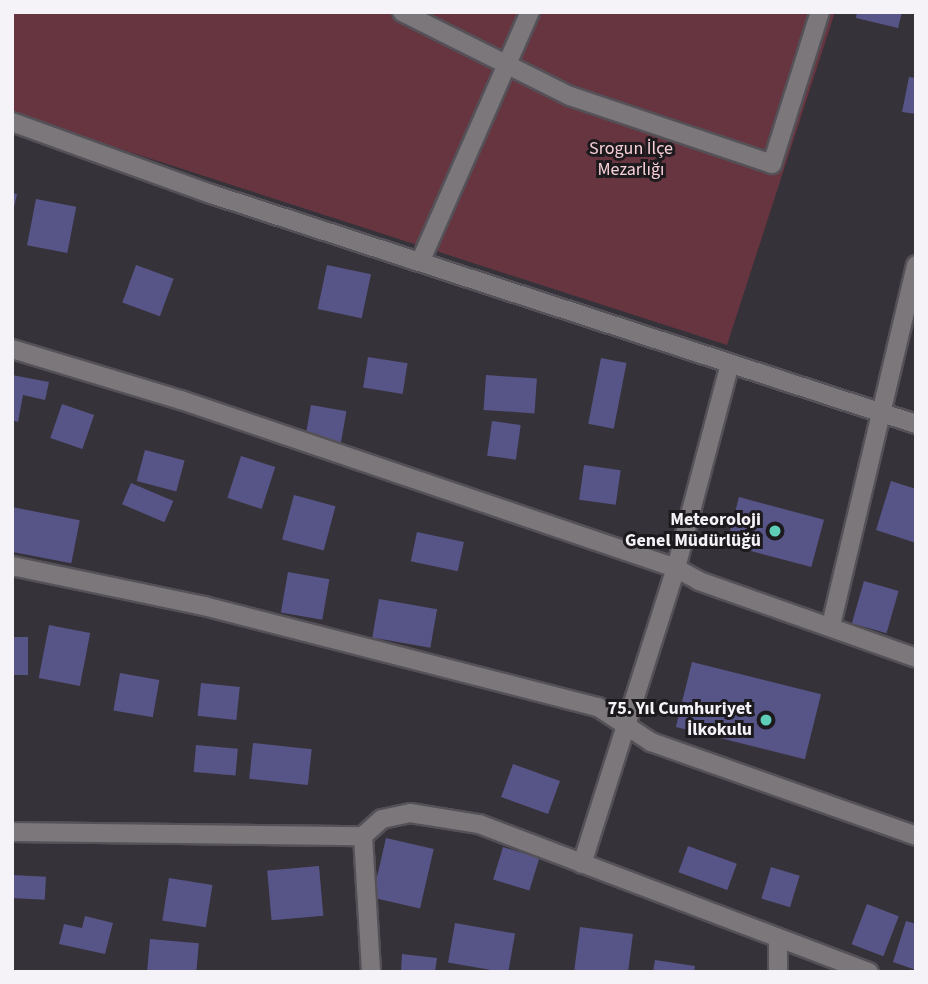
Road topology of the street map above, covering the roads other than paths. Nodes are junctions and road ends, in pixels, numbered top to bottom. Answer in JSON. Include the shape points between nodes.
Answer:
{"nodes":[{"id":1,"x":402,"y":12,"type":"edge"},
{"id":2,"x":530,"y":12,"type":"edge"},
{"id":3,"x":820,"y":12,"type":"edge"},
{"id":4,"x":505,"y":65,"type":"junction"},
{"id":5,"x":12,"y":122,"type":"edge"},
{"id":6,"x":421,"y":260,"type":"junction"},
{"id":7,"x":916,"y":264,"type":"edge"},
{"id":8,"x":12,"y":349,"type":"edge"},
{"id":9,"x":730,"y":364,"type":"junction"},
{"id":10,"x":879,"y":410,"type":"junction"},
{"id":11,"x":916,"y":424,"type":"edge"},
{"id":12,"x":12,"y":566,"type":"edge"},
{"id":13,"x":676,"y":569,"type":"junction"},
{"id":14,"x":831,"y":625,"type":"junction"},
{"id":15,"x":916,"y":658,"type":"edge"},
{"id":16,"x":626,"y":727,"type":"junction"},
{"id":17,"x":12,"y":832,"type":"edge"},
{"id":18,"x":363,"y":835,"type":"junction"},
{"id":19,"x":916,"y":836,"type":"edge"},
{"id":20,"x":582,"y":863,"type":"junction"},
{"id":21,"x":778,"y":938,"type":"junction"},
{"id":22,"x":371,"y":972,"type":"edge"},
{"id":23,"x":778,"y":972,"type":"edge"},
{"id":24,"x":869,"y":972,"type":"edge"}],
"edges":[{"from":1,"to":4,"type":"street"},
{"from":2,"to":4,"type":"street"},
{"from":3,"to":4,"type":"street","via":[[772,164],[570,96]]},
{"from":4,"to":6,"type":"street"},
{"from":5,"to":6,"type":"street","via":[[211,194]]},
{"from":6,"to":9,"type":"street"},
{"from":7,"to":10,"type":"street"},
{"from":8,"to":13,"type":"street","via":[[181,400]]},
{"from":9,"to":10,"type":"street"},
{"from":9,"to":13,"type":"street"},
{"from":10,"to":11,"type":"street"},
{"from":10,"to":14,"type":"street","via":[[877,437]]},
{"from":12,"to":16,"type":"street","via":[[204,606],[467,670],[598,707]]},
{"from":13,"to":14,"type":"street"},
{"from":13,"to":16,"type":"street"},
{"from":14,"to":15,"type":"street"},
{"from":16,"to":19,"type":"street","via":[[651,743]]},
{"from":16,"to":20,"type":"street"},
{"from":17,"to":18,"type":"street"},
{"from":18,"to":20,"type":"street","via":[[382,819],[410,813],[479,824]]},
{"from":18,"to":22,"type":"street"},
{"from":20,"to":21,"type":"street"},
{"from":21,"to":23,"type":"street"},
{"from":21,"to":24,"type":"street"}]}
